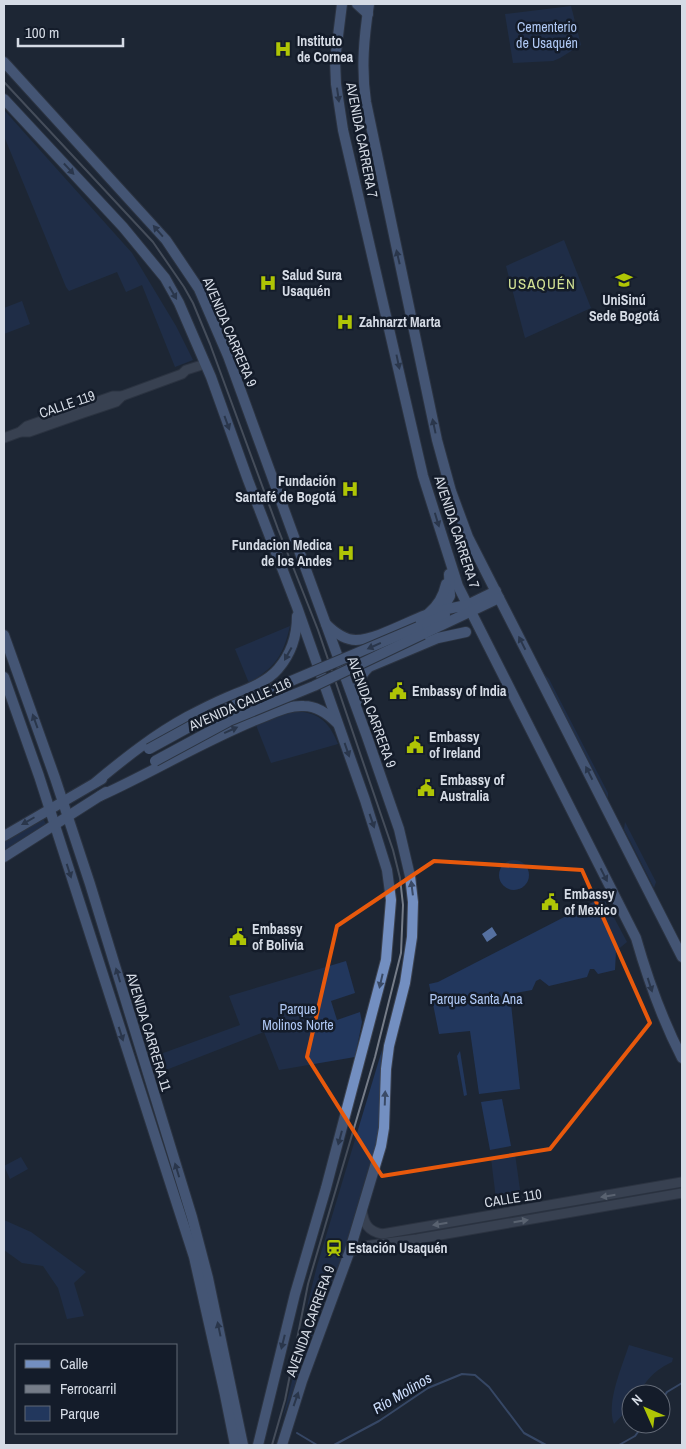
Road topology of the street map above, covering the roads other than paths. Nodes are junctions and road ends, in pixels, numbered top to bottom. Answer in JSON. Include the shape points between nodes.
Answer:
{"nodes":[{"id":1,"x":342,"y":4,"type":"edge"},
{"id":2,"x":356,"y":4,"type":"edge"},
{"id":3,"x":368,"y":9,"type":"edge"},
{"id":4,"x":4,"y":62,"type":"edge"},
{"id":5,"x":4,"y":98,"type":"edge"},
{"id":6,"x":206,"y":366,"type":"junction"},
{"id":7,"x":4,"y":438,"type":"edge"},
{"id":8,"x":446,"y":551,"type":"junction"},
{"id":9,"x":498,"y":594,"type":"junction"},
{"id":10,"x":297,"y":607,"type":"junction"},
{"id":11,"x":469,"y":608,"type":"junction"},
{"id":12,"x":443,"y":610,"type":"junction"},
{"id":13,"x":434,"y":620,"type":"junction"},
{"id":14,"x":326,"y":623,"type":"junction"},
{"id":15,"x":420,"y":630,"type":"junction"},
{"id":16,"x":466,"y":632,"type":"junction"},
{"id":17,"x":4,"y":635,"type":"edge"},
{"id":18,"x":485,"y":641,"type":"junction"},
{"id":19,"x":4,"y":678,"type":"edge"},
{"id":20,"x":358,"y":712,"type":"junction"},
{"id":21,"x":338,"y":724,"type":"junction"},
{"id":22,"x":96,"y":782,"type":"junction"},
{"id":23,"x":100,"y":796,"type":"junction"},
{"id":24,"x":63,"y":801,"type":"junction"},
{"id":25,"x":50,"y":809,"type":"junction"},
{"id":26,"x":68,"y":816,"type":"junction"},
{"id":27,"x":54,"y":825,"type":"junction"},
{"id":28,"x":4,"y":836,"type":"edge"},
{"id":29,"x":4,"y":857,"type":"edge"},
{"id":30,"x":682,"y":957,"type":"edge"},
{"id":31,"x":682,"y":1058,"type":"edge"},
{"id":32,"x":682,"y":1182,"type":"edge"},
{"id":33,"x":682,"y":1193,"type":"edge"},
{"id":34,"x":176,"y":1203,"type":"junction"},
{"id":35,"x":362,"y":1210,"type":"junction"},
{"id":36,"x":350,"y":1253,"type":"junction"},
{"id":37,"x":233,"y":1445,"type":"edge"},
{"id":38,"x":243,"y":1445,"type":"edge"},
{"id":39,"x":258,"y":1445,"type":"edge"},
{"id":40,"x":282,"y":1445,"type":"edge"}],
"edges":[{"from":1,"to":8,"type":"main road","name":"AVENIDA CARRERA 7","one_way":true,"via":[[335,60],[343,130],[427,490]]},
{"from":2,"to":3,"type":"main road"},
{"from":9,"to":3,"type":"main road","name":"AVENIDA CARRERA 7","one_way":true,"via":[[461,522],[437,440],[366,102],[362,70]]},
{"from":14,"to":4,"type":"main road","name":"AVENIDA CARRERA 9","one_way":true,"via":[[228,356],[194,282],[161,234]]},
{"from":5,"to":6,"type":"main road","name":"AVENIDA CARRERA 9","one_way":true,"via":[[165,278]]},
{"from":6,"to":7,"type":"street","name":"CALLE 119","via":[[186,370],[122,396],[113,396],[27,426]]},
{"from":6,"to":10,"type":"main road","name":"AVENIDA CARRERA 9","one_way":true},
{"from":8,"to":11,"type":"main road","name":"AVENIDA CARRERA 7"},
{"from":8,"to":12,"type":"main road","via":[[451,589]]},
{"from":8,"to":13,"type":"main road","via":[[447,578]]},
{"from":9,"to":11,"type":"main road","name":"AVENIDA CALLE 116"},
{"from":30,"to":9,"type":"main road","name":"AVENIDA CARRERA 7","one_way":true},
{"from":10,"to":21,"type":"main road","name":"AVENIDA CARRERA 9"},
{"from":10,"to":22,"type":"main road","one_way":true,"via":[[292,645],[274,673],[174,724]]},
{"from":11,"to":12,"type":"main road"},
{"from":11,"to":13,"type":"main road","name":"AVENIDA CALLE 116"},
{"from":11,"to":18,"type":"main road","name":"AVENIDA CARRERA 7"},
{"from":12,"to":13,"type":"main road"},
{"from":13,"to":14,"type":"main road","via":[[354,640],[332,630]]},
{"from":13,"to":15,"type":"main road","name":"AVENIDA CALLE 116"},
{"from":13,"to":16,"type":"main road"},
{"from":14,"to":20,"type":"main road","name":"AVENIDA CARRERA 9"},
{"from":15,"to":22,"type":"main road","name":"AVENIDA CALLE 116","one_way":true,"bridge":true,"via":[[218,712]]},
{"from":15,"to":23,"type":"main road","name":"AVENIDA CALLE 116","bridge":true,"via":[[314,686],[180,747]]},
{"from":16,"to":18,"type":"main road"},
{"from":16,"to":20,"type":"main road","via":[[438,638],[369,667],[357,687]]},
{"from":24,"to":17,"type":"main road","name":"AVENIDA CARRERA 11","one_way":true},
{"from":18,"to":31,"type":"main road","name":"AVENIDA CARRERA 7","one_way":true,"via":[[636,938],[653,994]]},
{"from":19,"to":25,"type":"main road","name":"AVENIDA CARRERA 11"},
{"from":35,"to":20,"type":"main road","name":"AVENIDA CARRERA 9","one_way":true,"via":[[383,1138],[387,1060],[409,962],[413,909],[410,876],[398,829]]},
{"from":23,"to":21,"type":"main road","one_way":true,"via":[[226,733],[283,709],[314,708]]},
{"from":21,"to":39,"type":"main road","name":"AVENIDA CARRERA 9","one_way":true,"via":[[387,870],[391,900],[389,939],[380,987],[295,1294]]},
{"from":22,"to":24,"type":"main road","name":"AVENIDA CALLE 116"},
{"from":23,"to":26,"type":"main road","name":"AVENIDA CALLE 116"},
{"from":24,"to":25,"type":"main road","name":"AVENIDA CALLE 116"},
{"from":24,"to":26,"type":"main road","name":"AVENIDA CARRERA 11"},
{"from":25,"to":27,"type":"main road","name":"AVENIDA CARRERA 11"},
{"from":25,"to":28,"type":"main road","name":"AVENIDA CALLE 116","one_way":true},
{"from":26,"to":27,"type":"main road","name":"AVENIDA CALLE 116"},
{"from":38,"to":26,"type":"main road","name":"AVENIDA CARRERA 11","one_way":true,"via":[[192,1217]]},
{"from":27,"to":29,"type":"main road","name":"AVENIDA CALLE 116"},
{"from":27,"to":34,"type":"main road","name":"AVENIDA CARRERA 11","one_way":true},
{"from":32,"to":35,"type":"street","name":"CALLE 110","one_way":true,"via":[[382,1234],[370,1230]]},
{"from":36,"to":33,"type":"street","name":"CALLE 110","one_way":true,"via":[[364,1246]]},
{"from":34,"to":37,"type":"main road"},
{"from":34,"to":37,"type":"main road","name":"AVENIDA CARRERA 11","via":[[194,1257]]},
{"from":35,"to":36,"type":"main road","name":"AVENIDA CARRERA 9"},
{"from":40,"to":36,"type":"main road","name":"AVENIDA CARRERA 9","one_way":true}]}
